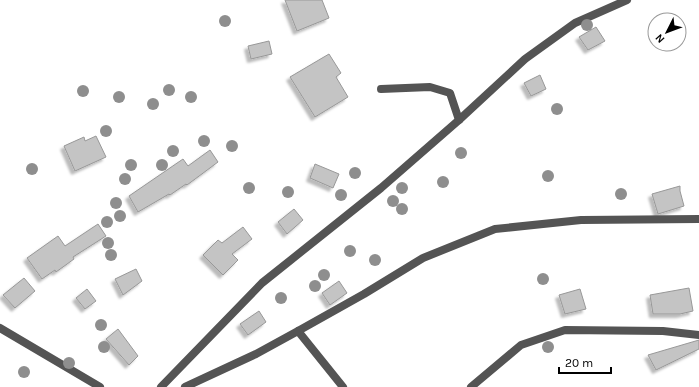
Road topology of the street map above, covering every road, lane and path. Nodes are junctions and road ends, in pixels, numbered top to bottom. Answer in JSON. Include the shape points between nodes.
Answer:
{"nodes":[{"id":1,"x":627,"y":0,"type":"edge"},
{"id":2,"x":381,"y":89,"type":"dead end"},
{"id":3,"x":459,"y":120,"type":"junction"},
{"id":4,"x":699,"y":219,"type":"edge"},
{"id":5,"x":0,"y":328,"type":"edge"},
{"id":6,"x":298,"y":331,"type":"junction"},
{"id":7,"x":699,"y":335,"type":"edge"},
{"id":8,"x":100,"y":387,"type":"edge"},
{"id":9,"x":161,"y":387,"type":"edge"},
{"id":10,"x":185,"y":387,"type":"edge"},
{"id":11,"x":342,"y":387,"type":"edge"},
{"id":12,"x":471,"y":387,"type":"edge"}],
"edges":[{"from":1,"to":3,"type":"street","via":[[575,23],[525,59]]},
{"from":2,"to":3,"type":"street","via":[[430,87],[450,93]]},
{"from":3,"to":9,"type":"street","via":[[382,188],[262,283]]},
{"from":4,"to":6,"type":"street","via":[[581,220],[495,229],[423,258]]},
{"from":5,"to":8,"type":"street"},
{"from":6,"to":10,"type":"street"},
{"from":6,"to":11,"type":"street"},
{"from":7,"to":12,"type":"street","via":[[663,331],[565,330],[521,345]]}]}
